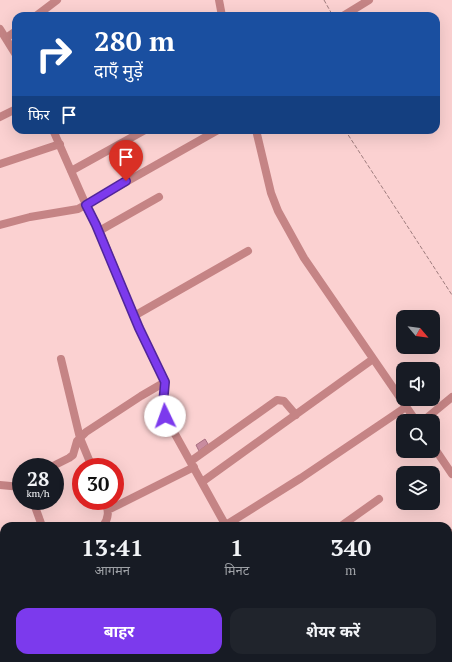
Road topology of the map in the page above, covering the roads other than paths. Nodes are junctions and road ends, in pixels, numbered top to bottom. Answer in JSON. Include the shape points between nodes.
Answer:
{"nodes":[{"id":1,"x":57,"y":0,"type":"edge"},
{"id":2,"x":219,"y":0,"type":"edge"},
{"id":3,"x":369,"y":0,"type":"edge"},
{"id":4,"x":41,"y":12,"type":"edge"},
{"id":5,"x":221,"y":12,"type":"edge"},
{"id":6,"x":350,"y":12,"type":"edge"},
{"id":7,"x":0,"y":29,"type":"edge"},
{"id":8,"x":12,"y":34,"type":"edge"},
{"id":9,"x":6,"y":38,"type":"junction"},
{"id":10,"x":12,"y":48,"type":"edge"},
{"id":11,"x":12,"y":111,"type":"edge"},
{"id":12,"x":0,"y":117,"type":"edge"},
{"id":13,"x":55,"y":134,"type":"edge"},
{"id":14,"x":138,"y":134,"type":"edge"},
{"id":15,"x":211,"y":134,"type":"edge"},
{"id":16,"x":257,"y":134,"type":"edge"},
{"id":17,"x":60,"y":144,"type":"junction"},
{"id":18,"x":0,"y":164,"type":"edge"},
{"id":19,"x":72,"y":171,"type":"junction"},
{"id":20,"x":159,"y":197,"type":"dead end"},
{"id":21,"x":86,"y":205,"type":"junction"},
{"id":22,"x":0,"y":225,"type":"edge"},
{"id":23,"x":99,"y":231,"type":"junction"},
{"id":24,"x":248,"y":251,"type":"dead end"},
{"id":25,"x":134,"y":316,"type":"junction"},
{"id":26,"x":60,"y":359,"type":"dead end"},
{"id":27,"x":373,"y":359,"type":"junction"},
{"id":28,"x":165,"y":382,"type":"junction"},
{"id":29,"x":452,"y":397,"type":"edge"},
{"id":30,"x":406,"y":407,"type":"junction"},
{"id":31,"x":411,"y":414,"type":"edge"},
{"id":32,"x":431,"y":414,"type":"edge"},
{"id":33,"x":296,"y":415,"type":"junction"},
{"id":34,"x":80,"y":438,"type":"junction"},
{"id":35,"x":440,"y":456,"type":"edge"},
{"id":36,"x":88,"y":458,"type":"edge"},
{"id":37,"x":64,"y":460,"type":"edge"},
{"id":38,"x":193,"y":464,"type":"junction"},
{"id":39,"x":452,"y":474,"type":"edge"},
{"id":40,"x":202,"y":482,"type":"junction"},
{"id":41,"x":0,"y":485,"type":"edge"},
{"id":42,"x":12,"y":486,"type":"edge"},
{"id":43,"x":379,"y":499,"type":"dead end"},
{"id":44,"x":124,"y":501,"type":"edge"},
{"id":45,"x":36,"y":510,"type":"edge"},
{"id":46,"x":108,"y":510,"type":"edge"},
{"id":47,"x":41,"y":522,"type":"edge"},
{"id":48,"x":104,"y":522,"type":"edge"},
{"id":49,"x":224,"y":522,"type":"edge"},
{"id":50,"x":232,"y":522,"type":"edge"},
{"id":51,"x":347,"y":522,"type":"edge"}],
"edges":[{"from":1,"to":4,"type":"street"},
{"from":2,"to":5,"type":"street"},
{"from":3,"to":6,"type":"street"},
{"from":7,"to":9,"type":"street"},
{"from":8,"to":9,"type":"street"},
{"from":9,"to":10,"type":"street"},
{"from":11,"to":12,"type":"street"},
{"from":13,"to":17,"type":"street"},
{"from":14,"to":19,"type":"street"},
{"from":15,"to":21,"type":"street"},
{"from":16,"to":27,"type":"street","via":[[271,194],[278,211],[304,258]]},
{"from":17,"to":18,"type":"street"},
{"from":17,"to":19,"type":"street"},
{"from":19,"to":21,"type":"street"},
{"from":20,"to":23,"type":"street"},
{"from":21,"to":22,"type":"street","via":[[75,210]]},
{"from":21,"to":23,"type":"street"},
{"from":23,"to":25,"type":"street"},
{"from":24,"to":25,"type":"street"},
{"from":25,"to":28,"type":"street"},
{"from":26,"to":34,"type":"street"},
{"from":27,"to":30,"type":"street"},
{"from":27,"to":33,"type":"street"},
{"from":28,"to":34,"type":"street"},
{"from":28,"to":38,"type":"street","via":[[165,416]]},
{"from":29,"to":32,"type":"street"},
{"from":30,"to":31,"type":"street"},
{"from":30,"to":50,"type":"street"},
{"from":33,"to":38,"type":"street","via":[[284,401],[277,400]]},
{"from":33,"to":40,"type":"street"},
{"from":34,"to":36,"type":"street"},
{"from":34,"to":37,"type":"street","via":[[73,455]]},
{"from":35,"to":39,"type":"street"},
{"from":38,"to":40,"type":"street"},
{"from":38,"to":44,"type":"street"},
{"from":40,"to":49,"type":"street"},
{"from":41,"to":42,"type":"street"},
{"from":43,"to":51,"type":"street"},
{"from":45,"to":47,"type":"street"},
{"from":46,"to":48,"type":"street"}]}
